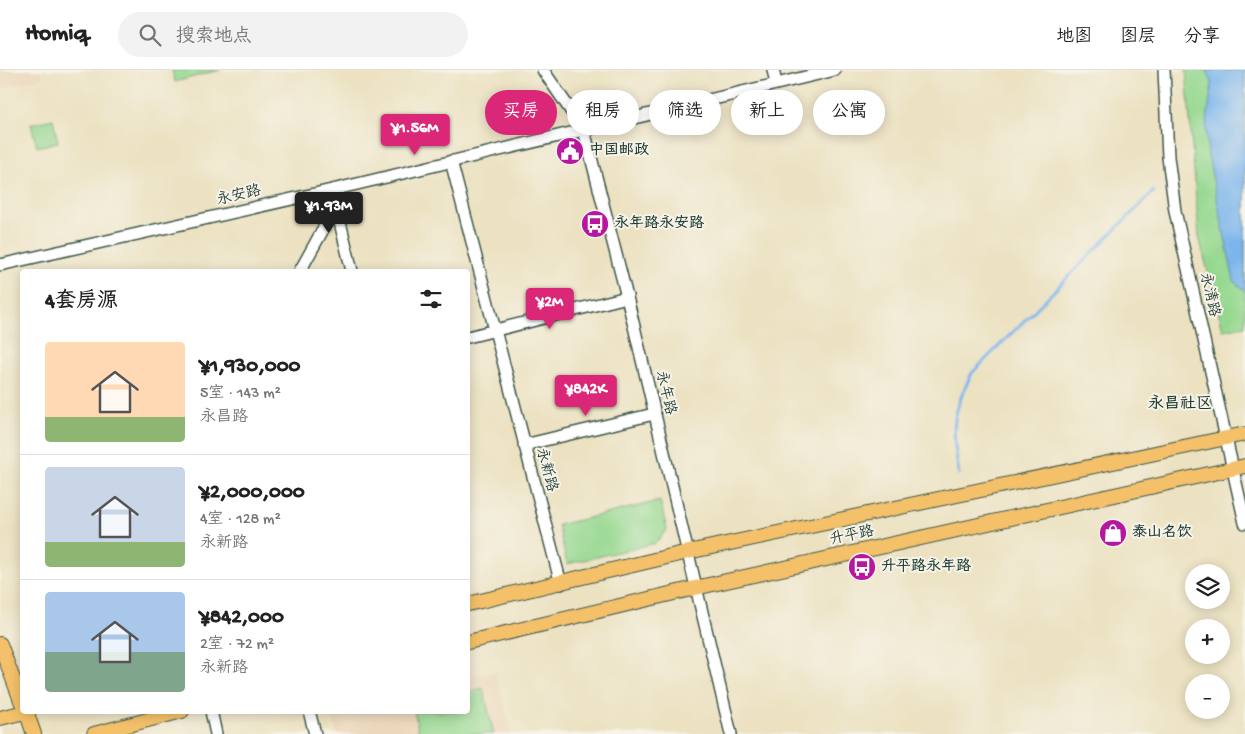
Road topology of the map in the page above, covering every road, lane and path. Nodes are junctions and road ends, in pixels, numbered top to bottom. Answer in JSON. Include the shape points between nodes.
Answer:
{"nodes":[{"id":1,"x":543,"y":70,"type":"edge"},
{"id":2,"x":773,"y":70,"type":"edge"},
{"id":3,"x":835,"y":70,"type":"edge"},
{"id":4,"x":1164,"y":70,"type":"edge"},
{"id":5,"x":776,"y":83,"type":"junction"},
{"id":6,"x":567,"y":105,"type":"edge"},
{"id":7,"x":639,"y":117,"type":"edge"},
{"id":8,"x":567,"y":134,"type":"edge"},
{"id":9,"x":585,"y":135,"type":"edge"},
{"id":10,"x":451,"y":161,"type":"junction"},
{"id":11,"x":332,"y":190,"type":"junction"},
{"id":12,"x":336,"y":206,"type":"junction"},
{"id":13,"x":0,"y":265,"type":"edge"},
{"id":14,"x":301,"y":269,"type":"edge"},
{"id":15,"x":352,"y":269,"type":"edge"},
{"id":16,"x":627,"y":297,"type":"junction"},
{"id":17,"x":494,"y":330,"type":"junction"},
{"id":18,"x":470,"y":336,"type":"edge"},
{"id":19,"x":654,"y":414,"type":"junction"},
{"id":20,"x":1245,"y":434,"type":"edge"},
{"id":21,"x":1226,"y":438,"type":"junction"},
{"id":22,"x":524,"y":445,"type":"junction"},
{"id":23,"x":1239,"y":467,"type":"edge"},
{"id":24,"x":1245,"y":523,"type":"edge"},
{"id":25,"x":688,"y":552,"type":"junction"},
{"id":26,"x":561,"y":584,"type":"junction"},
{"id":27,"x":694,"y":588,"type":"junction"},
{"id":28,"x":470,"y":604,"type":"edge"},
{"id":29,"x":470,"y":642,"type":"edge"},
{"id":30,"x":0,"y":644,"type":"edge"},
{"id":31,"x":20,"y":694,"type":"edge"},
{"id":32,"x":20,"y":711,"type":"edge"},
{"id":33,"x":28,"y":714,"type":"edge"},
{"id":34,"x":171,"y":714,"type":"edge"},
{"id":35,"x":211,"y":714,"type":"edge"},
{"id":36,"x":310,"y":714,"type":"edge"},
{"id":37,"x":0,"y":718,"type":"edge"},
{"id":38,"x":34,"y":734,"type":"edge"},
{"id":39,"x":94,"y":734,"type":"edge"},
{"id":40,"x":216,"y":734,"type":"edge"},
{"id":41,"x":314,"y":734,"type":"edge"},
{"id":42,"x":731,"y":734,"type":"edge"}],
"edges":[{"from":1,"to":6,"type":"street","name":"永年路"},
{"from":2,"to":5,"type":"street"},
{"from":3,"to":5,"type":"street","name":"永安路"},
{"from":4,"to":21,"type":"street","name":"永清路","via":[[1168,156],[1175,211]]},
{"from":5,"to":7,"type":"street","name":"永安路"},
{"from":8,"to":10,"type":"street","name":"永安路"},
{"from":9,"to":16,"type":"street","name":"永年路"},
{"from":10,"to":11,"type":"street","name":"永安路"},
{"from":10,"to":17,"type":"street","name":"永新路"},
{"from":11,"to":12,"type":"street"},
{"from":11,"to":13,"type":"street","name":"永安路"},
{"from":12,"to":14,"type":"street"},
{"from":12,"to":15,"type":"street"},
{"from":16,"to":17,"type":"street"},
{"from":16,"to":19,"type":"street","name":"永年路"},
{"from":17,"to":18,"type":"street"},
{"from":17,"to":22,"type":"street","name":"永新路"},
{"from":19,"to":22,"type":"street"},
{"from":19,"to":25,"type":"street","name":"永年路"},
{"from":20,"to":21,"type":"main road","name":"升平路"},
{"from":21,"to":23,"type":"street","name":"永清路"},
{"from":21,"to":25,"type":"main road","name":"升平路"},
{"from":22,"to":26,"type":"street","name":"永新路"},
{"from":23,"to":24,"type":"street","name":"永清路"},
{"from":23,"to":27,"type":"main road","name":"升平路"},
{"from":25,"to":26,"type":"main road","name":"升平路"},
{"from":25,"to":27,"type":"street","name":"永年路"},
{"from":26,"to":28,"type":"main road","name":"升平路"},
{"from":27,"to":29,"type":"main road","name":"升平路"},
{"from":27,"to":42,"type":"street","name":"永年路"},
{"from":30,"to":31,"type":"main road"},
{"from":32,"to":37,"type":"main road"},
{"from":33,"to":38,"type":"main road"},
{"from":34,"to":39,"type":"main road"},
{"from":35,"to":40,"type":"street"},
{"from":36,"to":41,"type":"street"}]}
